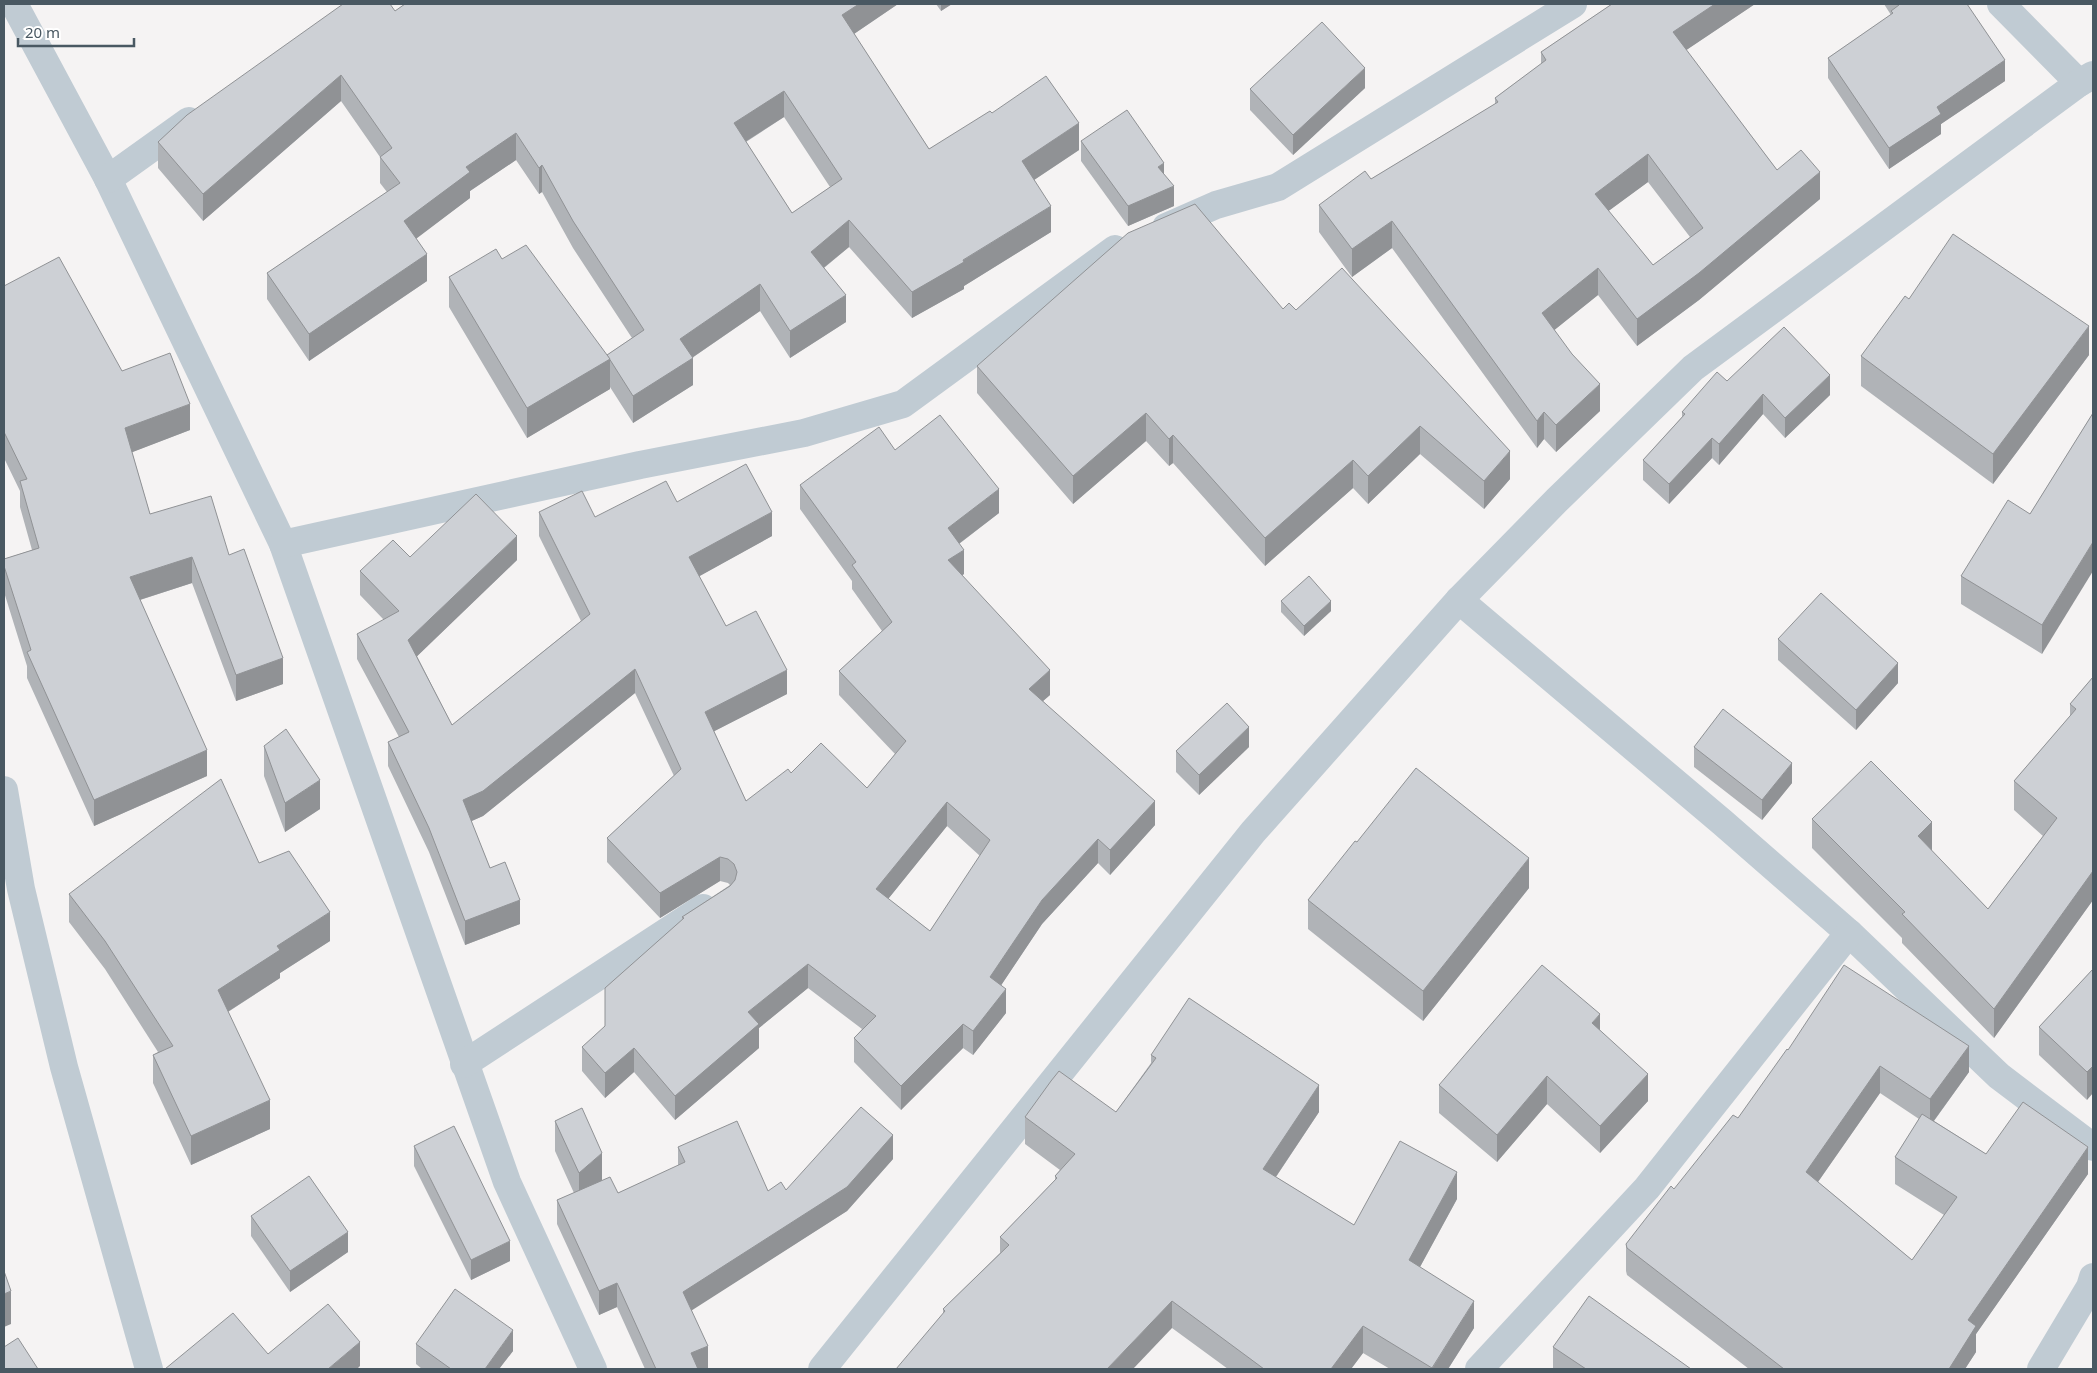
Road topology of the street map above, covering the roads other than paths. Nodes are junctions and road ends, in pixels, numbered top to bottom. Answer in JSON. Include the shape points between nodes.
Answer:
{"nodes":[{"id":1,"x":14,"y":4,"type":"edge"},
{"id":2,"x":1573,"y":4,"type":"edge"},
{"id":3,"x":2001,"y":4,"type":"edge"},
{"id":4,"x":2086,"y":79,"type":"edge"},
{"id":5,"x":210,"y":106,"type":"edge"},
{"id":6,"x":108,"y":179,"type":"junction"},
{"id":7,"x":283,"y":544,"type":"junction"},
{"id":8,"x":1459,"y":600,"type":"junction"},
{"id":9,"x":4,"y":790,"type":"edge"},
{"id":10,"x":12,"y":893,"type":"edge"},
{"id":11,"x":721,"y":897,"type":"edge"},
{"id":12,"x":1849,"y":933,"type":"junction"},
{"id":13,"x":464,"y":1064,"type":"junction"},
{"id":14,"x":2093,"y":1147,"type":"edge"},
{"id":15,"x":2093,"y":1277,"type":"edge"},
{"id":16,"x":149,"y":1369,"type":"edge"},
{"id":17,"x":593,"y":1369,"type":"edge"},
{"id":18,"x":822,"y":1369,"type":"edge"},
{"id":19,"x":1479,"y":1369,"type":"edge"},
{"id":20,"x":2041,"y":1369,"type":"edge"}],
"edges":[{"from":1,"to":6,"type":"street"},
{"from":2,"to":7,"type":"street","via":[[1278,187],[1216,205],[1115,248],[903,404],[804,433],[640,464]]},
{"from":3,"to":4,"type":"street"},
{"from":4,"to":8,"type":"street","via":[[1693,368]]},
{"from":5,"to":6,"type":"street"},
{"from":6,"to":7,"type":"street"},
{"from":7,"to":13,"type":"street"},
{"from":8,"to":12,"type":"street"},
{"from":8,"to":18,"type":"street","via":[[1253,832]]},
{"from":9,"to":10,"type":"street"},
{"from":10,"to":16,"type":"street"},
{"from":11,"to":13,"type":"street"},
{"from":12,"to":14,"type":"street","via":[[1999,1076]]},
{"from":12,"to":19,"type":"street","via":[[1647,1188]]},
{"from":13,"to":17,"type":"street","via":[[507,1182]]},
{"from":15,"to":20,"type":"street"}]}
